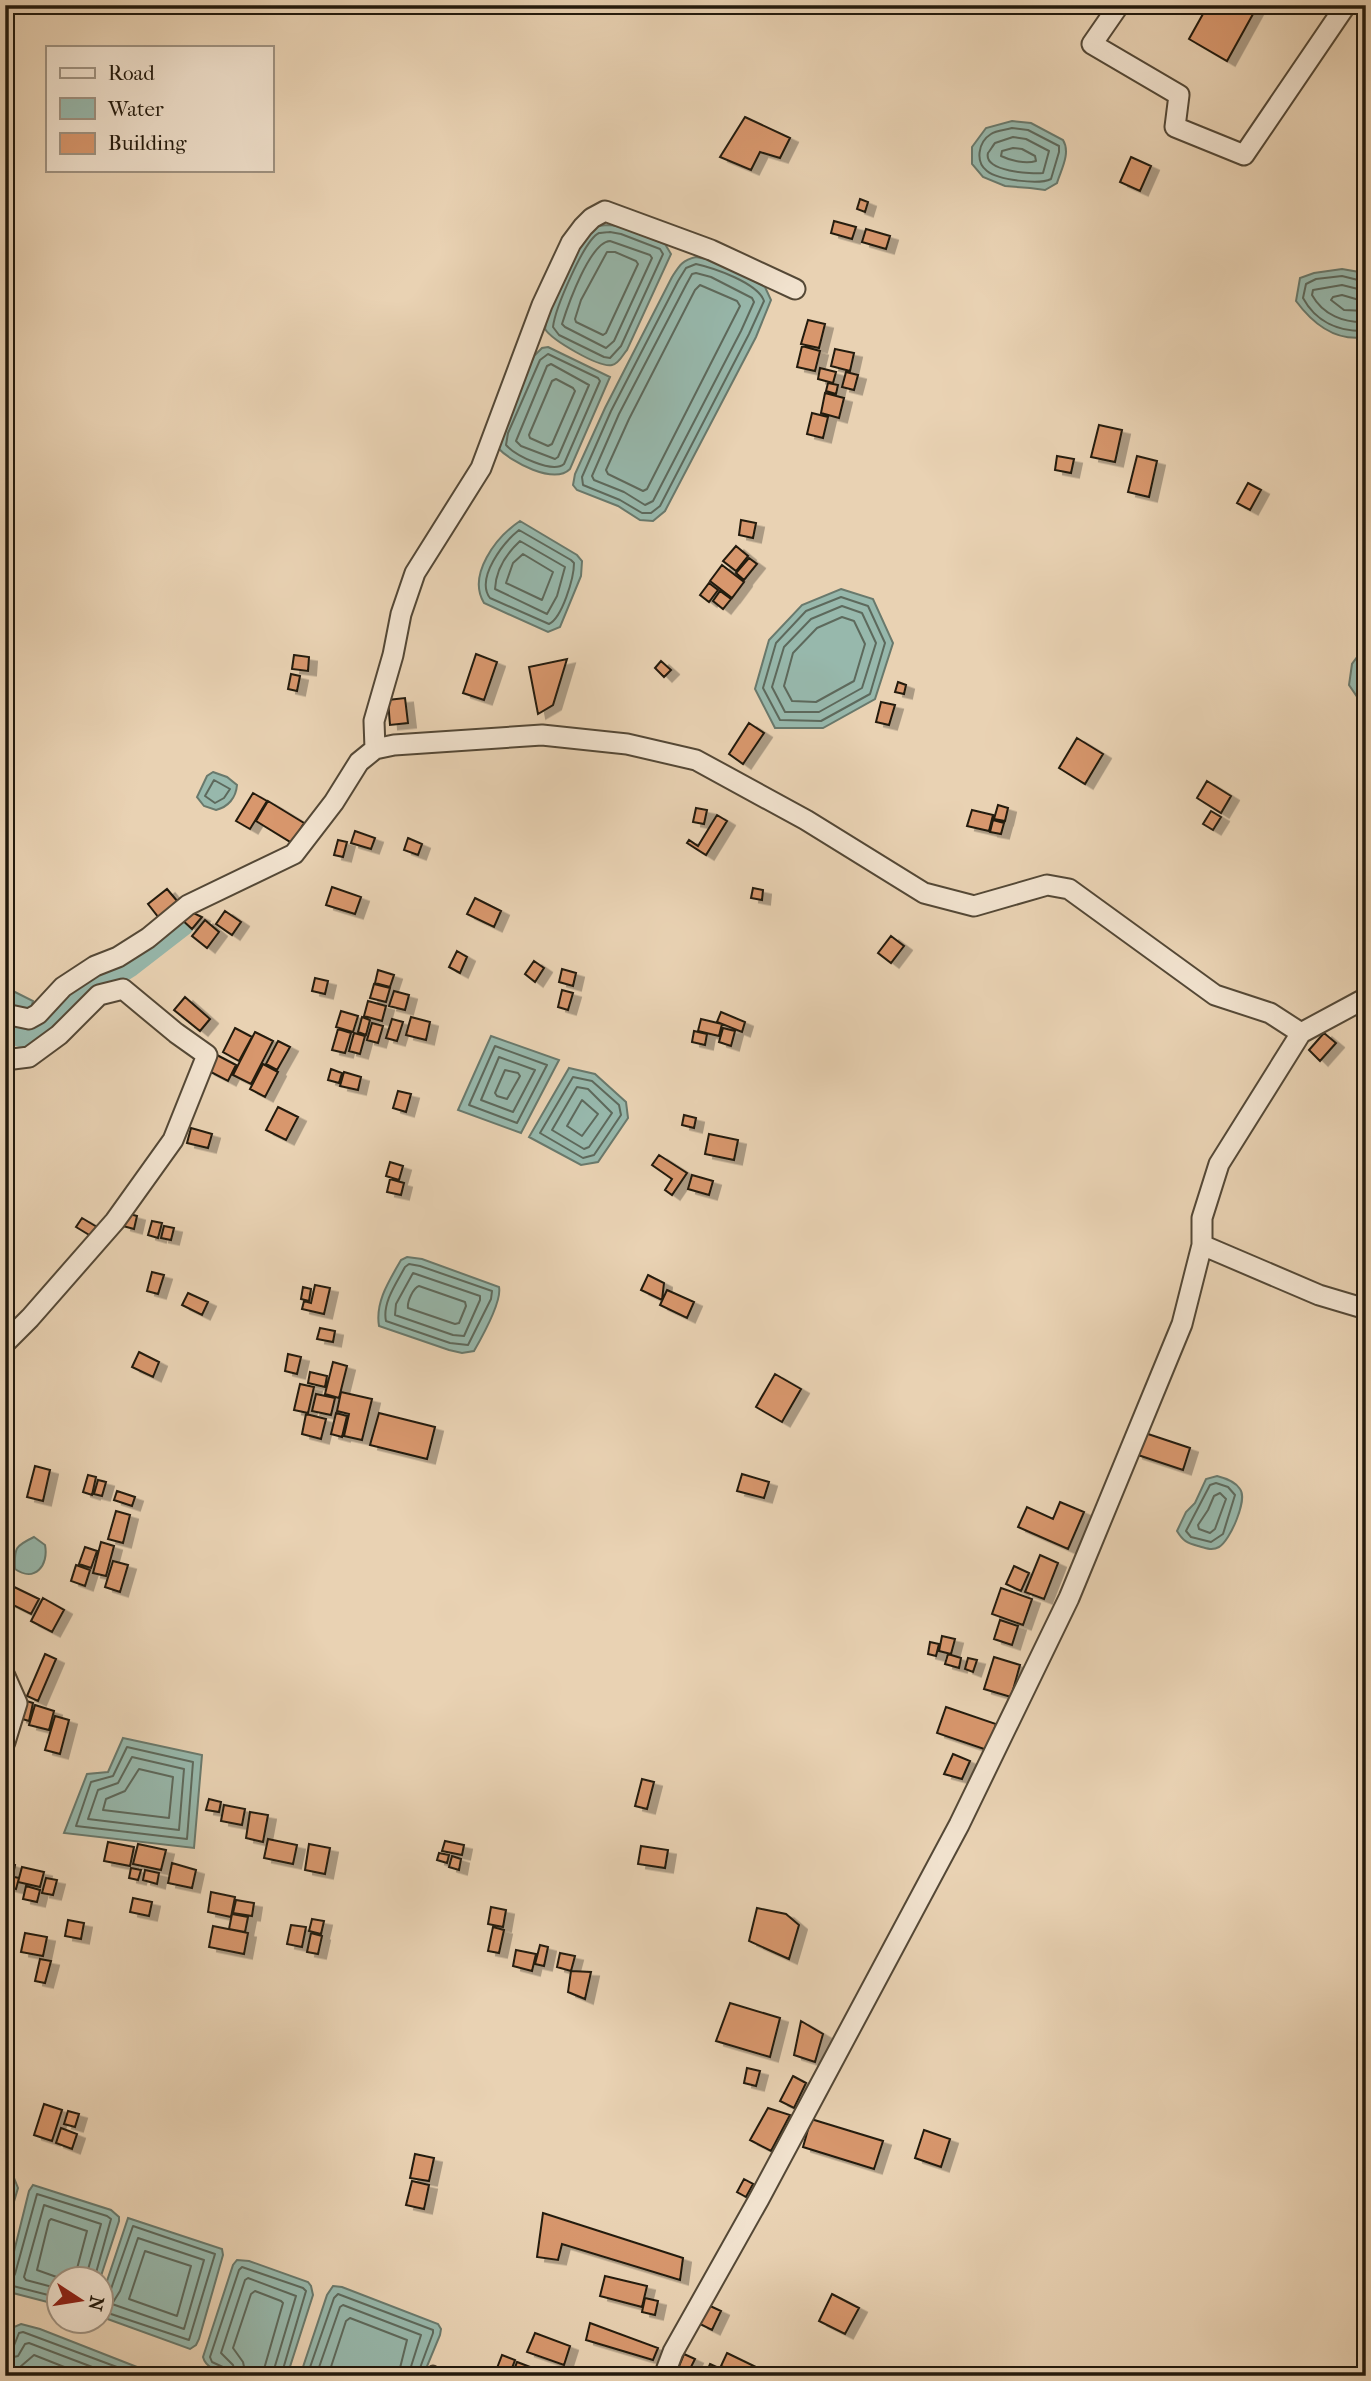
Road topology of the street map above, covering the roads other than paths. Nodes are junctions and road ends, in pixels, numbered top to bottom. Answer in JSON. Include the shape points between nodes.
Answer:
{"nodes":[{"id":1,"x":1119,"y":5,"type":"edge"},
{"id":2,"x":1346,"y":5,"type":"edge"},
{"id":3,"x":795,"y":289,"type":"dead end"},
{"id":4,"x":375,"y":749,"type":"junction"},
{"id":5,"x":1366,"y":998,"type":"edge"},
{"id":6,"x":5,"y":1014,"type":"edge"},
{"id":7,"x":1301,"y":1033,"type":"junction"},
{"id":8,"x":5,"y":1060,"type":"edge"},
{"id":9,"x":1202,"y":1245,"type":"junction"},
{"id":10,"x":1366,"y":1309,"type":"edge"},
{"id":11,"x":5,"y":1343,"type":"edge"},
{"id":12,"x":5,"y":1676,"type":"edge"},
{"id":13,"x":5,"y":1742,"type":"edge"},
{"id":14,"x":664,"y":2376,"type":"edge"}],
"edges":[{"from":1,"to":2,"type":"street","via":[[1092,44],[1179,95],[1175,127],[1244,155]]},
{"from":3,"to":4,"type":"street","via":[[711,250],[605,211],[583,227],[542,305],[481,468],[415,573],[374,721]]},
{"from":4,"to":6,"type":"street","via":[[359,762],[294,854],[188,905],[148,938],[63,987],[29,1019]]},
{"from":4,"to":7,"type":"street","via":[[542,735],[627,744],[696,760],[806,820],[924,893],[974,906],[1047,885],[1069,889],[1215,995],[1270,1013]]},
{"from":5,"to":7,"type":"street"},
{"from":7,"to":9,"type":"street","via":[[1219,1164],[1202,1218]]},
{"from":8,"to":11,"type":"street","via":[[29,1057],[99,995],[123,989],[208,1055],[173,1140],[115,1221]]},
{"from":9,"to":10,"type":"street","via":[[1319,1295]]},
{"from":9,"to":14,"type":"street","via":[[1182,1324],[1069,1598],[959,1825]]},
{"from":12,"to":13,"type":"street","via":[[18,1703]]}]}
